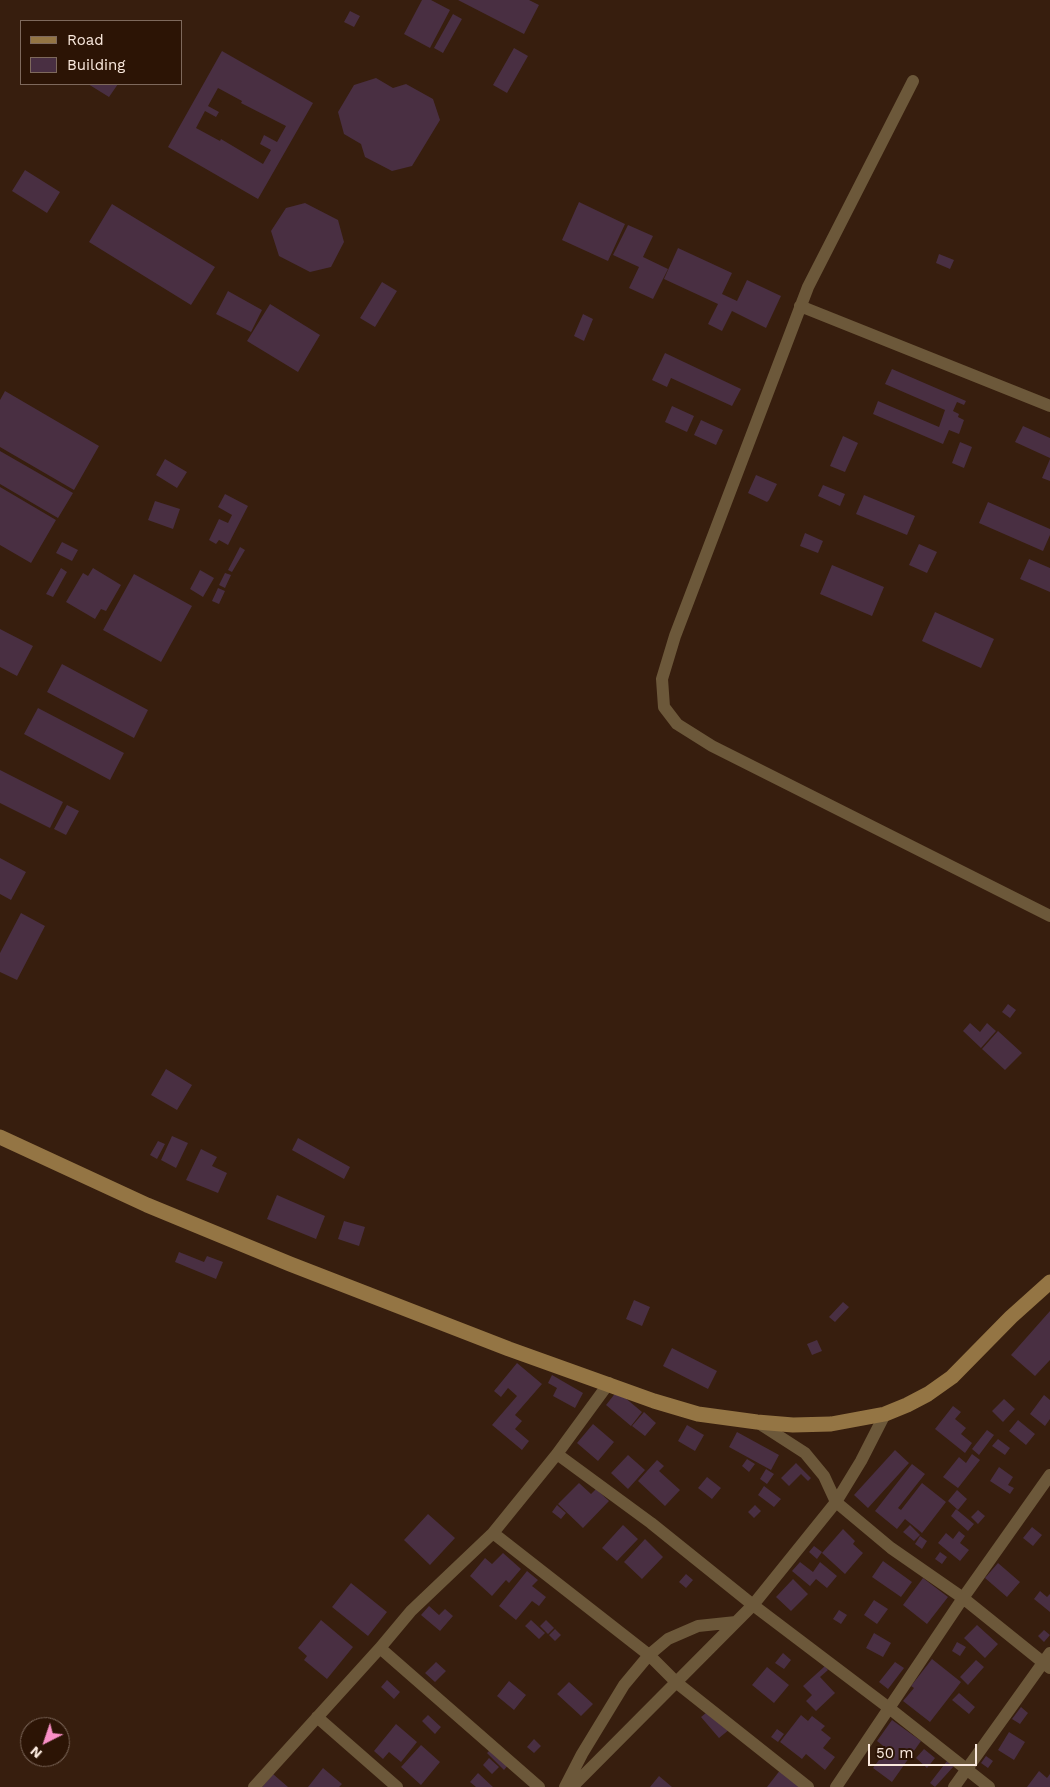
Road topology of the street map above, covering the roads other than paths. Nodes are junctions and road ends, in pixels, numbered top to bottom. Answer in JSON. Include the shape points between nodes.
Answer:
{"nodes":[{"id":1,"x":913,"y":80,"type":"dead end"},
{"id":2,"x":800,"y":306,"type":"junction"},
{"id":3,"x":1050,"y":406,"type":"edge"},
{"id":4,"x":1050,"y":916,"type":"edge"},
{"id":5,"x":0,"y":1137,"type":"edge"},
{"id":6,"x":1050,"y":1282,"type":"edge"},
{"id":7,"x":608,"y":1383,"type":"junction"},
{"id":8,"x":885,"y":1414,"type":"junction"},
{"id":9,"x":757,"y":1422,"type":"junction"},
{"id":10,"x":557,"y":1454,"type":"junction"},
{"id":11,"x":1050,"y":1475,"type":"edge"},
{"id":12,"x":836,"y":1502,"type":"junction"},
{"id":13,"x":493,"y":1533,"type":"junction"},
{"id":14,"x":963,"y":1598,"type":"junction"},
{"id":15,"x":752,"y":1605,"type":"junction"},
{"id":16,"x":736,"y":1622,"type":"junction"},
{"id":17,"x":380,"y":1648,"type":"junction"},
{"id":18,"x":649,"y":1655,"type":"junction"},
{"id":19,"x":1048,"y":1661,"type":"edge"},
{"id":20,"x":677,"y":1683,"type":"junction"},
{"id":21,"x":890,"y":1708,"type":"junction"},
{"id":22,"x":317,"y":1717,"type":"junction"},
{"id":23,"x":965,"y":1768,"type":"junction"},
{"id":24,"x":254,"y":1787,"type":"edge"},
{"id":25,"x":397,"y":1787,"type":"edge"},
{"id":26,"x":539,"y":1787,"type":"edge"},
{"id":27,"x":565,"y":1787,"type":"edge"},
{"id":28,"x":572,"y":1787,"type":"edge"},
{"id":29,"x":808,"y":1787,"type":"edge"},
{"id":30,"x":836,"y":1787,"type":"edge"},
{"id":31,"x":954,"y":1787,"type":"edge"},
{"id":32,"x":989,"y":1787,"type":"edge"}],
"edges":[{"from":1,"to":2,"type":"street"},
{"from":2,"to":3,"type":"street"},
{"from":2,"to":4,"type":"street","via":[[675,636],[662,679],[664,707],[677,724],[712,746]]},
{"from":5,"to":7,"type":"street","via":[[147,1205],[290,1264],[509,1349]]},
{"from":6,"to":8,"type":"street","via":[[952,1376],[928,1394]]},
{"from":7,"to":9,"type":"street","via":[[698,1414]]},
{"from":7,"to":10,"type":"street"},
{"from":8,"to":9,"type":"street","via":[[830,1424]]},
{"from":8,"to":12,"type":"street"},
{"from":9,"to":12,"type":"street","via":[[805,1453],[824,1476]]},
{"from":10,"to":13,"type":"street"},
{"from":10,"to":15,"type":"street","via":[[651,1523]]},
{"from":11,"to":14,"type":"street"},
{"from":12,"to":14,"type":"street","via":[[891,1548]]},
{"from":12,"to":15,"type":"street"},
{"from":13,"to":17,"type":"street","via":[[410,1611]]},
{"from":13,"to":18,"type":"street"},
{"from":14,"to":19,"type":"street"},
{"from":14,"to":21,"type":"street"},
{"from":15,"to":16,"type":"street"},
{"from":15,"to":21,"type":"street"},
{"from":16,"to":18,"type":"street","via":[[698,1626],[668,1639]]},
{"from":16,"to":20,"type":"street"},
{"from":17,"to":22,"type":"street"},
{"from":17,"to":26,"type":"street"},
{"from":18,"to":20,"type":"street"},
{"from":18,"to":27,"type":"street","via":[[624,1685]]},
{"from":19,"to":23,"type":"street"},
{"from":20,"to":28,"type":"street"},
{"from":20,"to":29,"type":"street"},
{"from":21,"to":23,"type":"street"},
{"from":21,"to":30,"type":"street"},
{"from":22,"to":24,"type":"street"},
{"from":22,"to":25,"type":"street"},
{"from":23,"to":31,"type":"street"},
{"from":23,"to":32,"type":"street"}]}
